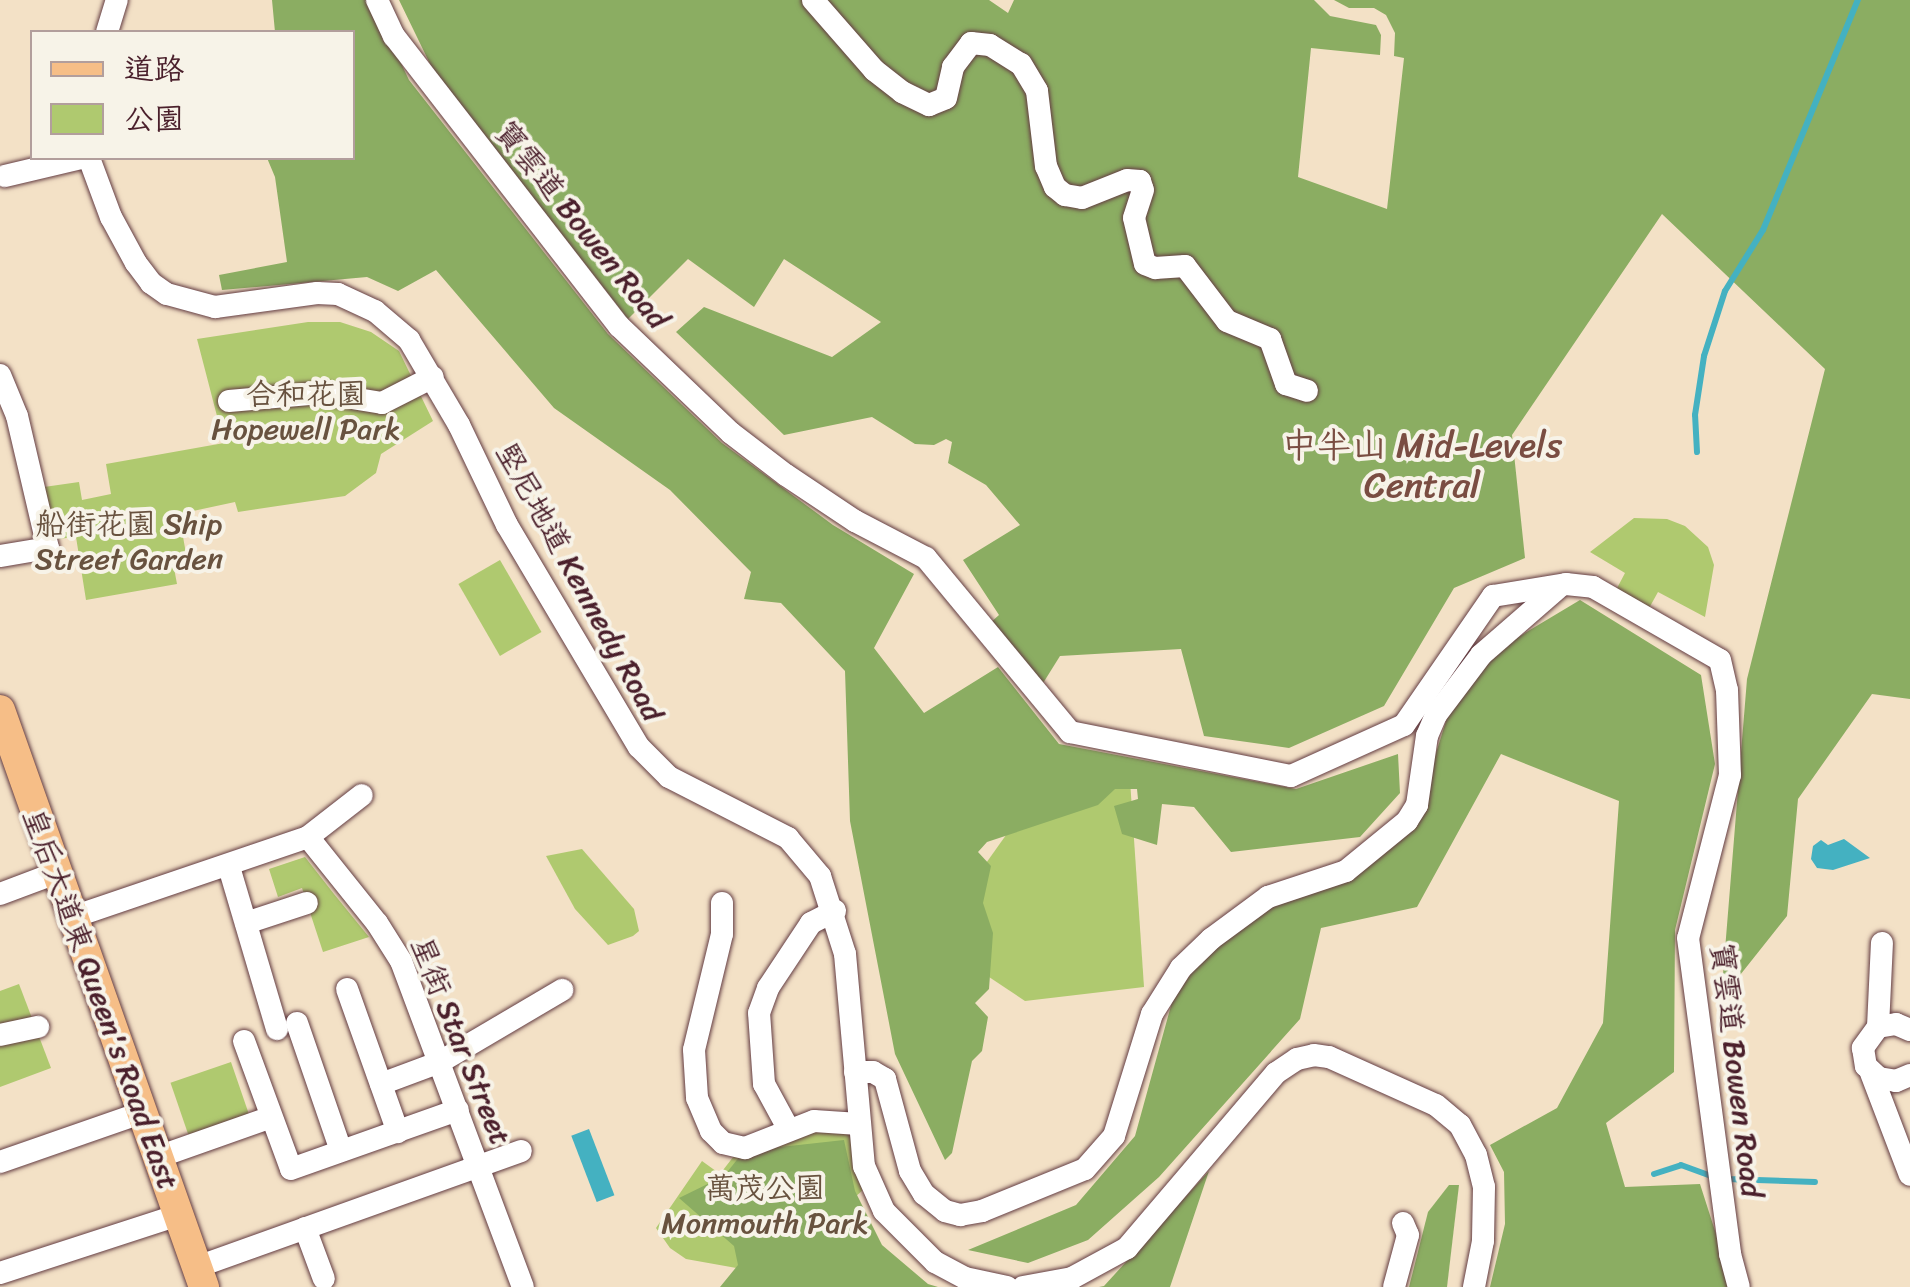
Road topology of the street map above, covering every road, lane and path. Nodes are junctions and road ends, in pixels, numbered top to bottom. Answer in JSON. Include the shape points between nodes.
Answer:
{"nodes":[{"id":1,"x":117,"y":0,"type":"edge"},
{"id":2,"x":376,"y":0,"type":"edge"},
{"id":3,"x":813,"y":0,"type":"edge"},
{"id":4,"x":109,"y":30,"type":"edge"},
{"id":5,"x":72,"y":160,"type":"edge"},
{"id":6,"x":90,"y":160,"type":"edge"},
{"id":7,"x":4,"y":176,"type":"dead end"},
{"id":8,"x":0,"y":374,"type":"edge"},
{"id":9,"x":432,"y":377,"type":"junction"},
{"id":10,"x":1308,"y":391,"type":"dead end"},
{"id":11,"x":229,"y":401,"type":"dead end"},
{"id":12,"x":0,"y":556,"type":"edge"},
{"id":13,"x":1566,"y":584,"type":"junction"},
{"id":14,"x":0,"y":710,"type":"edge"},
{"id":15,"x":362,"y":796,"type":"dead end"},
{"id":16,"x":308,"y":837,"type":"junction"},
{"id":17,"x":229,"y":867,"type":"junction"},
{"id":18,"x":56,"y":872,"type":"junction"},
{"id":19,"x":0,"y":894,"type":"edge"},
{"id":20,"x":722,"y":903,"type":"dead end"},
{"id":21,"x":307,"y":904,"type":"dead end"},
{"id":22,"x":835,"y":911,"type":"junction"},
{"id":23,"x":73,"y":917,"type":"junction"},
{"id":24,"x":246,"y":923,"type":"junction"},
{"id":25,"x":1882,"y":944,"type":"dead end"},
{"id":26,"x":346,"y":989,"type":"dead end"},
{"id":27,"x":562,"y":990,"type":"dead end"},
{"id":28,"x":38,"y":1027,"type":"dead end"},
{"id":29,"x":1878,"y":1027,"type":"junction"},
{"id":30,"x":1908,"y":1028,"type":"edge"},
{"id":31,"x":0,"y":1035,"type":"edge"},
{"id":32,"x":244,"y":1041,"type":"dead end"},
{"id":33,"x":440,"y":1062,"type":"junction"},
{"id":34,"x":855,"y":1072,"type":"junction"},
{"id":35,"x":1871,"y":1073,"type":"junction"},
{"id":36,"x":1910,"y":1076,"type":"edge"},
{"id":37,"x":380,"y":1084,"type":"junction"},
{"id":38,"x":458,"y":1110,"type":"junction"},
{"id":39,"x":141,"y":1113,"type":"junction"},
{"id":40,"x":263,"y":1120,"type":"dead end"},
{"id":41,"x":859,"y":1124,"type":"junction"},
{"id":42,"x":789,"y":1130,"type":"junction"},
{"id":43,"x":398,"y":1132,"type":"junction"},
{"id":44,"x":1898,"y":1137,"type":"junction"},
{"id":45,"x":521,"y":1151,"type":"dead end"},
{"id":46,"x":341,"y":1152,"type":"junction"},
{"id":47,"x":158,"y":1157,"type":"junction"},
{"id":48,"x":0,"y":1162,"type":"edge"},
{"id":49,"x":480,"y":1166,"type":"junction"},
{"id":50,"x":1910,"y":1175,"type":"edge"},
{"id":51,"x":178,"y":1215,"type":"junction"},
{"id":52,"x":1403,"y":1223,"type":"dead end"},
{"id":53,"x":305,"y":1228,"type":"junction"},
{"id":54,"x":0,"y":1273,"type":"edge"},
{"id":55,"x":200,"y":1277,"type":"edge"},
{"id":56,"x":324,"y":1279,"type":"dead end"},
{"id":57,"x":523,"y":1287,"type":"edge"},
{"id":58,"x":1007,"y":1287,"type":"edge"},
{"id":59,"x":1023,"y":1287,"type":"edge"},
{"id":60,"x":1394,"y":1287,"type":"edge"},
{"id":61,"x":1474,"y":1287,"type":"edge"},
{"id":62,"x":1739,"y":1287,"type":"edge"}],
"edges":[{"from":1,"to":4,"type":"street"},
{"from":2,"to":13,"type":"street","name":"寶雲道 Bowen Road","via":[[422,74],[620,326],[731,434],[786,476],[926,558],[1070,732],[1291,776],[1404,725],[1492,596]]},
{"from":3,"to":10,"type":"street","via":[[874,70],[929,105],[946,98],[952,66],[971,43],[990,44],[1022,64],[1037,91],[1046,166],[1056,187],[1082,198],[1140,181],[1134,218],[1144,264],[1185,266],[1227,321],[1270,338],[1286,384]]},
{"from":5,"to":7,"type":"street"},
{"from":6,"to":9,"type":"street","name":"堅尼地道 Kennedy Road","via":[[136,263],[158,288],[215,307],[338,294],[385,318],[409,340]]},
{"from":8,"to":12,"type":"street","via":[[17,416],[48,548]]},
{"from":9,"to":11,"type":"street","via":[[382,403],[321,393]]},
{"from":9,"to":22,"type":"street","name":"堅尼地道 Kennedy Road","via":[[507,525],[639,747],[669,777],[797,845]]},
{"from":13,"to":34,"type":"street","via":[[1491,644],[1442,706],[1407,821],[1346,871],[1268,897],[1181,968],[1156,1006],[1114,1136],[1085,1169],[974,1214],[944,1211],[910,1172],[885,1079]]},
{"from":13,"to":62,"type":"street","name":"寶雲道 Bowen Road","via":[[1594,587],[1720,660],[1730,775],[1688,938]]},
{"from":14,"to":18,"type":"main road","name":"皇后大道東 Queen's Road East"},
{"from":15,"to":16,"type":"street"},
{"from":16,"to":17,"type":"street"},
{"from":16,"to":33,"type":"street","name":"星街 Star Street","via":[[391,942]]},
{"from":17,"to":23,"type":"street"},
{"from":17,"to":24,"type":"street"},
{"from":18,"to":19,"type":"street"},
{"from":18,"to":23,"type":"main road","name":"皇后大道東 Queen's Road East"},
{"from":20,"to":42,"type":"street","via":[[720,942],[695,1031],[697,1098],[714,1136],[734,1147],[756,1146]]},
{"from":21,"to":24,"type":"street"},
{"from":22,"to":34,"type":"street","name":"堅尼地道 Kennedy Road"},
{"from":22,"to":42,"type":"street","via":[[811,923],[759,1013],[764,1084]]},
{"from":23,"to":39,"type":"main road","name":"皇后大道東 Queen's Road East"},
{"from":24,"to":46,"type":"street"},
{"from":25,"to":29,"type":"street"},
{"from":26,"to":37,"type":"street"},
{"from":27,"to":33,"type":"street"},
{"from":28,"to":31,"type":"street"},
{"from":29,"to":30,"type":"street"},
{"from":29,"to":35,"type":"street","via":[[1863,1048]]},
{"from":32,"to":46,"type":"street","via":[[291,1169]]},
{"from":33,"to":37,"type":"street"},
{"from":33,"to":38,"type":"street","name":"星街 Star Street"},
{"from":34,"to":41,"type":"street","name":"堅尼地道 Kennedy Road"},
{"from":35,"to":36,"type":"street","via":[[1887,1081]]},
{"from":35,"to":44,"type":"street"},
{"from":36,"to":44,"type":"street","via":[[1896,1115]]},
{"from":37,"to":43,"type":"street"},
{"from":38,"to":43,"type":"street"},
{"from":38,"to":49,"type":"street","name":"星街 Star Street"},
{"from":39,"to":47,"type":"main road","name":"皇后大道東 Queen's Road East"},
{"from":39,"to":48,"type":"street"},
{"from":40,"to":47,"type":"street"},
{"from":41,"to":42,"type":"street","via":[[820,1120]]},
{"from":41,"to":58,"type":"street","name":"堅尼地道 Kennedy Road","via":[[868,1182],[907,1239],[950,1271]]},
{"from":43,"to":46,"type":"street"},
{"from":44,"to":50,"type":"street"},
{"from":45,"to":49,"type":"street"},
{"from":47,"to":51,"type":"main road","name":"皇后大道東 Queen's Road East"},
{"from":49,"to":53,"type":"street"},
{"from":49,"to":57,"type":"street","name":"星街 Star Street"},
{"from":51,"to":54,"type":"street"},
{"from":51,"to":55,"type":"main road","name":"皇后大道東 Queen's Road East"},
{"from":52,"to":60,"type":"street","via":[[1408,1235]]},
{"from":53,"to":55,"type":"street"},
{"from":53,"to":56,"type":"street"},
{"from":59,"to":61,"type":"street","via":[[1072,1278],[1127,1248],[1276,1073],[1314,1054],[1436,1105],[1460,1125],[1484,1187]]}]}
